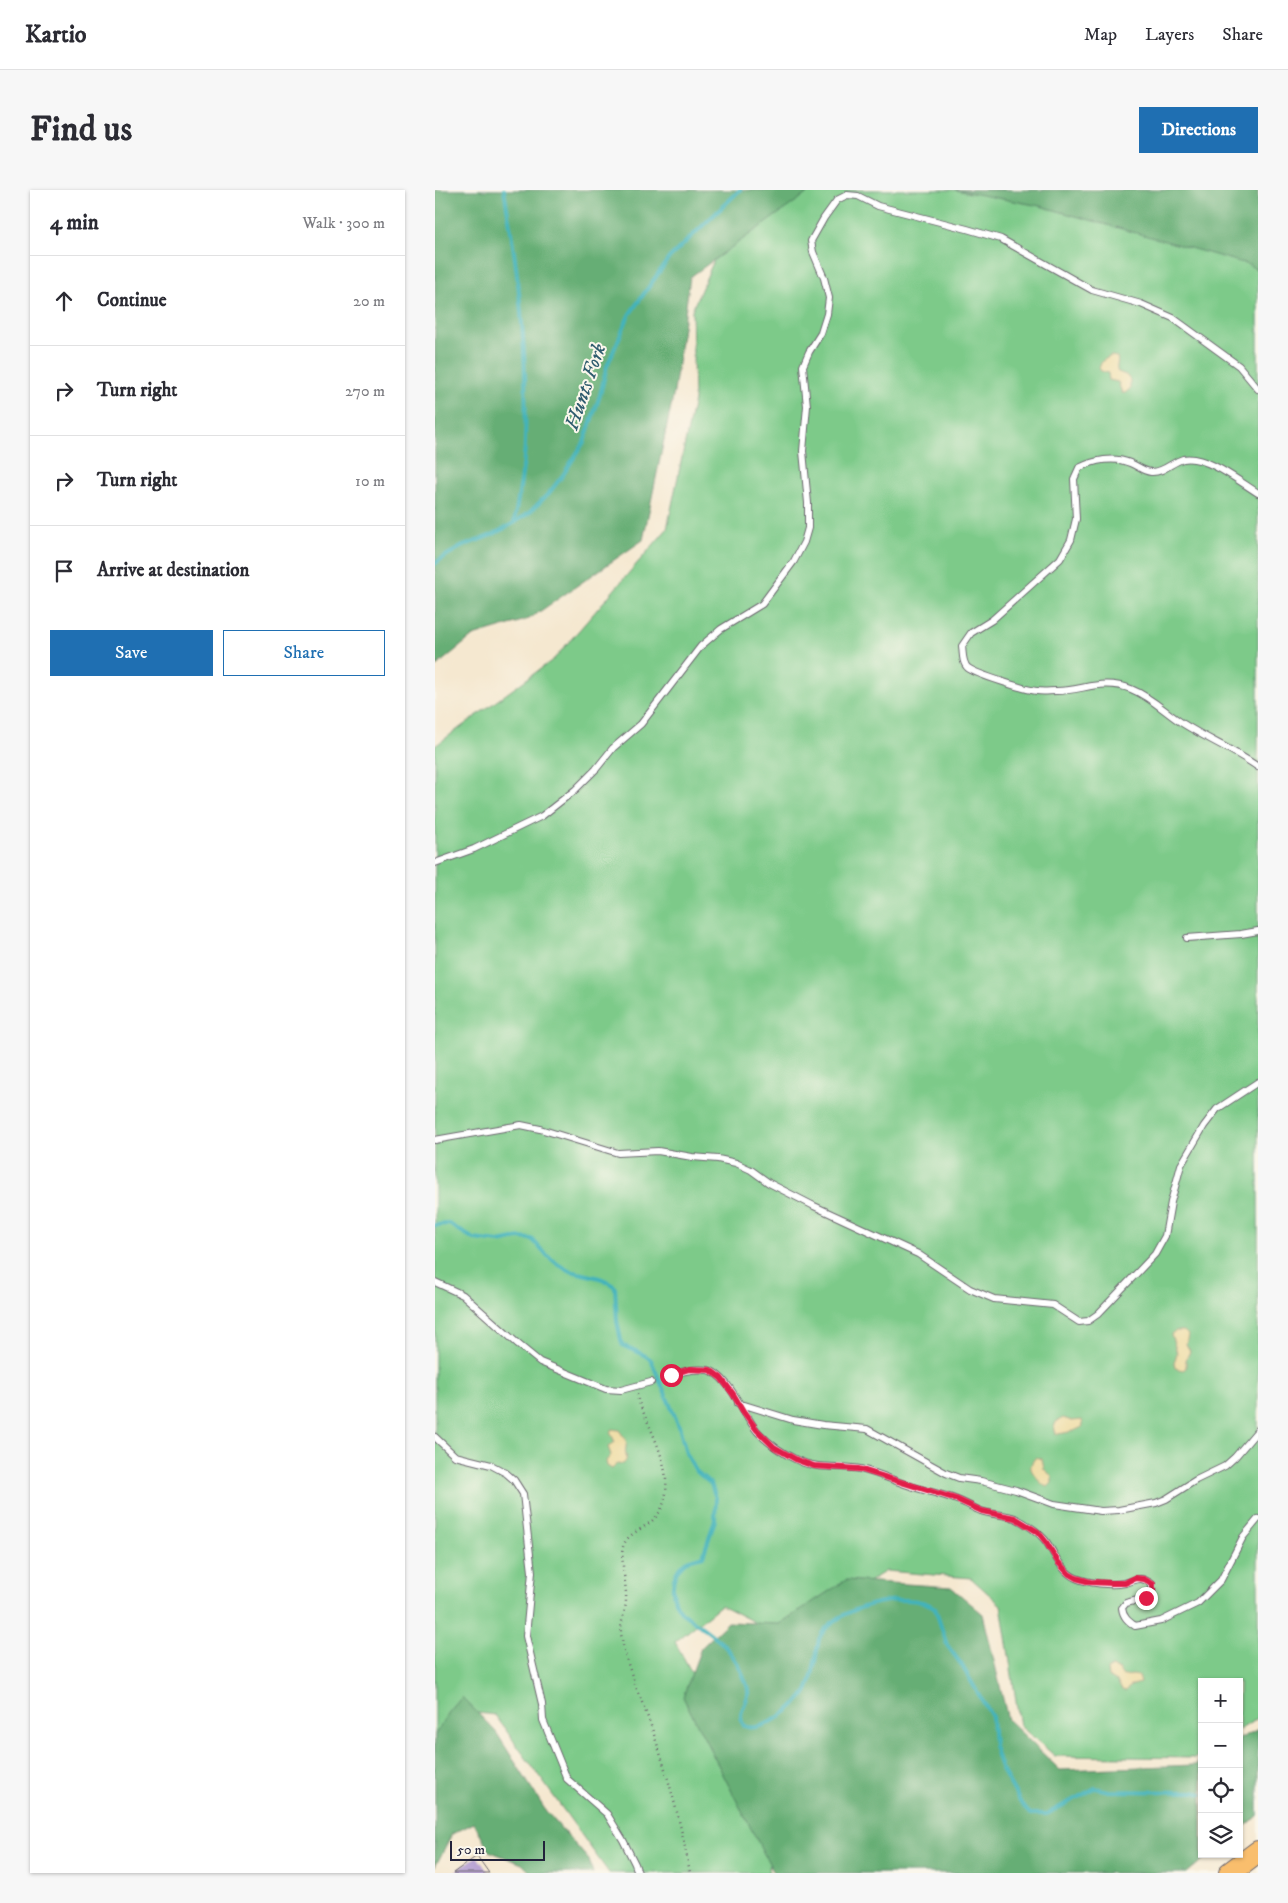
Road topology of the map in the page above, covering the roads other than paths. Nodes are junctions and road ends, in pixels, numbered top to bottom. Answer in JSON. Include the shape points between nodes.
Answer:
{"nodes":[{"id":1,"x":1258,"y":389,"type":"edge"},
{"id":2,"x":1258,"y":493,"type":"edge"},
{"id":3,"x":1258,"y":767,"type":"edge"},
{"id":4,"x":435,"y":863,"type":"edge"},
{"id":5,"x":1258,"y":931,"type":"edge"},
{"id":6,"x":1187,"y":938,"type":"dead end"},
{"id":7,"x":1258,"y":1082,"type":"edge"},
{"id":8,"x":435,"y":1140,"type":"edge"},
{"id":9,"x":435,"y":1282,"type":"edge"},
{"id":10,"x":671,"y":1375,"type":"dead end"},
{"id":11,"x":651,"y":1382,"type":"dead end"},
{"id":12,"x":739,"y":1403,"type":"junction"},
{"id":13,"x":1258,"y":1430,"type":"edge"},
{"id":14,"x":435,"y":1437,"type":"edge"},
{"id":15,"x":1258,"y":1519,"type":"edge"},
{"id":16,"x":1258,"y":1852,"type":"edge"},
{"id":17,"x":638,"y":1873,"type":"edge"},
{"id":18,"x":1230,"y":1873,"type":"edge"}],
"edges":[{"from":1,"to":4,"type":"lane","via":[[1239,366],[1173,318],[1141,304],[1092,290],[1001,240],[878,206],[858,196],[847,195],[837,200],[811,241],[829,298],[821,333],[803,366],[807,406],[803,450],[807,528],[804,542],[793,561],[762,604],[721,629],[701,646],[641,724],[613,748],[575,790],[541,816],[474,849]]},
{"from":2,"to":3,"type":"lane","via":[[1204,461],[1183,459],[1153,472],[1115,460],[1091,461],[1079,468],[1074,479],[1076,519],[1071,540],[1060,559],[992,620],[971,633],[962,646],[963,660],[968,668],[1036,691],[1059,692],[1100,684],[1130,689],[1148,697],[1180,722]]},
{"from":5,"to":6,"type":"lane"},
{"from":7,"to":8,"type":"lane","via":[[1217,1109],[1204,1126],[1181,1165],[1165,1236],[1155,1254],[1099,1314],[1089,1321],[1079,1322],[1053,1305],[994,1299],[970,1289],[918,1254],[813,1206],[736,1164],[658,1151],[618,1153],[521,1125]]},
{"from":9,"to":11,"type":"lane","via":[[463,1295],[540,1362],[606,1389],[621,1390]]},
{"from":10,"to":12,"type":"lane","via":[[689,1369],[710,1370],[721,1378]]},
{"from":12,"to":13,"type":"lane","via":[[793,1420],[867,1429],[959,1478],[1016,1490],[1054,1504],[1101,1511],[1156,1504],[1166,1499],[1225,1466]]},
{"from":12,"to":15,"type":"lane","via":[[757,1430],[774,1447],[797,1460],[814,1466],[867,1471],[956,1499],[982,1511],[1015,1518],[1038,1532],[1058,1562],[1076,1578],[1090,1582],[1125,1583],[1135,1578],[1153,1584],[1153,1591],[1146,1598],[1126,1603],[1122,1608],[1123,1615],[1135,1626],[1161,1621],[1198,1603],[1221,1580],[1243,1537]]},
{"from":14,"to":17,"type":"lane","via":[[455,1456],[491,1465],[506,1473],[523,1494],[532,1572],[526,1636],[543,1720],[567,1779],[607,1814]]},
{"from":16,"to":18,"type":"highway"}]}
